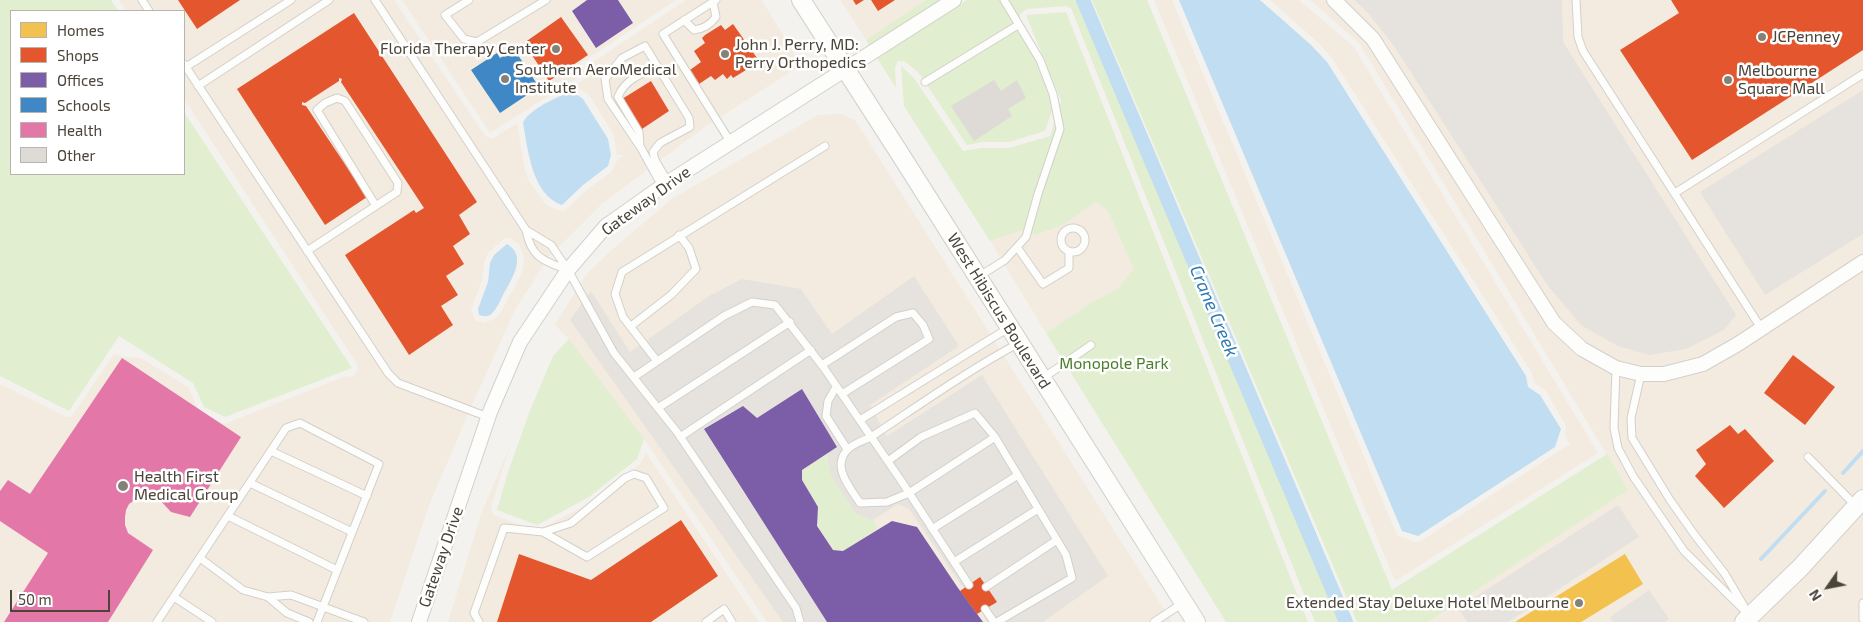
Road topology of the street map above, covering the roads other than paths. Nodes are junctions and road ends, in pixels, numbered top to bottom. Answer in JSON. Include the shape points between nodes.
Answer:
{"nodes":[{"id":1,"x":291,"y":0,"type":"edge"},
{"id":2,"x":329,"y":0,"type":"edge"},
{"id":3,"x":376,"y":0,"type":"edge"},
{"id":4,"x":469,"y":0,"type":"edge"},
{"id":5,"x":546,"y":0,"type":"edge"},
{"id":6,"x":801,"y":0,"type":"edge"},
{"id":7,"x":954,"y":0,"type":"edge"},
{"id":8,"x":1004,"y":0,"type":"edge"},
{"id":9,"x":1334,"y":0,"type":"edge"},
{"id":10,"x":1576,"y":0,"type":"edge"},
{"id":11,"x":715,"y":1,"type":"edge"},
{"id":12,"x":684,"y":20,"type":"junction"},
{"id":13,"x":1018,"y":25,"type":"junction"},
{"id":14,"x":185,"y":66,"type":"edge"},
{"id":15,"x":658,"y":67,"type":"junction"},
{"id":16,"x":846,"y":70,"type":"junction"},
{"id":17,"x":1863,"y":74,"type":"edge"},
{"id":18,"x":925,"y":82,"type":"dead end"},
{"id":19,"x":198,"y":86,"type":"junction"},
{"id":20,"x":731,"y":143,"type":"junction"},
{"id":21,"x":825,"y":146,"type":"dead end"},
{"id":22,"x":641,"y":148,"type":"junction"},
{"id":23,"x":665,"y":184,"type":"junction"},
{"id":24,"x":1675,"y":193,"type":"junction"},
{"id":25,"x":376,"y":206,"type":"junction"},
{"id":26,"x":526,"y":230,"type":"junction"},
{"id":27,"x":679,"y":235,"type":"junction"},
{"id":28,"x":1017,"y":247,"type":"junction"},
{"id":29,"x":307,"y":251,"type":"junction"},
{"id":30,"x":1069,"y":251,"type":"dead end"},
{"id":31,"x":1863,"y":262,"type":"edge"},
{"id":32,"x":568,"y":270,"type":"junction"},
{"id":33,"x":978,"y":277,"type":"junction"},
{"id":34,"x":790,"y":322,"type":"junction"},
{"id":35,"x":631,"y":326,"type":"junction"},
{"id":36,"x":1010,"y":327,"type":"junction"},
{"id":37,"x":1761,"y":328,"type":"junction"},
{"id":38,"x":1020,"y":343,"type":"junction"},
{"id":39,"x":1091,"y":345,"type":"dead end"},
{"id":40,"x":811,"y":350,"type":"junction"},
{"id":41,"x":657,"y":361,"type":"junction"},
{"id":42,"x":822,"y":365,"type":"junction"},
{"id":43,"x":1616,"y":368,"type":"junction"},
{"id":44,"x":1641,"y":374,"type":"junction"},
{"id":45,"x":634,"y":377,"type":"junction"},
{"id":46,"x":1042,"y":378,"type":"junction"},
{"id":47,"x":836,"y":386,"type":"junction"},
{"id":48,"x":842,"y":394,"type":"junction"},
{"id":49,"x":658,"y":408,"type":"junction"},
{"id":50,"x":488,"y":417,"type":"junction"},
{"id":51,"x":860,"y":420,"type":"junction"},
{"id":52,"x":680,"y":437,"type":"junction"},
{"id":53,"x":871,"y":437,"type":"junction"},
{"id":54,"x":995,"y":437,"type":"junction"},
{"id":55,"x":847,"y":449,"type":"junction"},
{"id":56,"x":271,"y":451,"type":"junction"},
{"id":57,"x":1808,"y":457,"type":"dead end"},
{"id":58,"x":888,"y":461,"type":"junction"},
{"id":59,"x":1018,"y":475,"type":"junction"},
{"id":60,"x":250,"y":483,"type":"junction"},
{"id":61,"x":909,"y":493,"type":"junction"},
{"id":62,"x":367,"y":496,"type":"junction"},
{"id":63,"x":1860,"y":503,"type":"edge"},
{"id":64,"x":1038,"y":509,"type":"junction"},
{"id":65,"x":228,"y":516,"type":"junction"},
{"id":66,"x":932,"y":529,"type":"junction"},
{"id":67,"x":352,"y":532,"type":"junction"},
{"id":68,"x":543,"y":532,"type":"junction"},
{"id":69,"x":1057,"y":540,"type":"junction"},
{"id":70,"x":200,"y":558,"type":"junction"},
{"id":71,"x":954,"y":562,"type":"junction"},
{"id":72,"x":337,"y":570,"type":"junction"},
{"id":73,"x":969,"y":585,"type":"dead end"},
{"id":74,"x":986,"y":587,"type":"dead end"},
{"id":75,"x":174,"y":597,"type":"junction"},
{"id":76,"x":268,"y":597,"type":"junction"},
{"id":77,"x":1184,"y":602,"type":"junction"},
{"id":78,"x":1863,"y":603,"type":"edge"},
{"id":79,"x":323,"y":608,"type":"junction"},
{"id":80,"x":985,"y":609,"type":"dead end"},
{"id":81,"x":1863,"y":619,"type":"edge"},
{"id":82,"x":1749,"y":620,"type":"edge"},
{"id":83,"x":157,"y":622,"type":"edge"},
{"id":84,"x":212,"y":622,"type":"edge"},
{"id":85,"x":309,"y":622,"type":"edge"},
{"id":86,"x":317,"y":622,"type":"edge"},
{"id":87,"x":364,"y":622,"type":"edge"},
{"id":88,"x":420,"y":622,"type":"edge"},
{"id":89,"x":479,"y":622,"type":"edge"},
{"id":90,"x":706,"y":622,"type":"edge"},
{"id":91,"x":732,"y":622,"type":"edge"},
{"id":92,"x":800,"y":622,"type":"edge"},
{"id":93,"x":995,"y":622,"type":"edge"},
{"id":94,"x":1154,"y":622,"type":"edge"},
{"id":95,"x":1196,"y":622,"type":"edge"},
{"id":96,"x":1859,"y":622,"type":"edge"}],
"edges":[{"from":1,"to":14,"type":"lane"},
{"from":2,"to":19,"type":"lane"},
{"from":3,"to":26,"type":"lane"},
{"from":4,"to":5,"type":"lane","via":[[445,15],[464,39],[477,42]]},
{"from":6,"to":16,"type":"street","name":"West Hibiscus Boulevard"},
{"from":7,"to":16,"type":"street","name":"Gateway Drive"},
{"from":8,"to":13,"type":"lane"},
{"from":9,"to":43,"type":"street","via":[[1373,39],[1554,323],[1582,349]]},
{"from":10,"to":24,"type":"lane","via":[[1578,37],[1583,51]]},
{"from":11,"to":12,"type":"lane"},
{"from":11,"to":12,"type":"lane","via":[[716,16],[702,29],[694,30]]},
{"from":12,"to":20,"type":"lane","via":[[663,34]]},
{"from":13,"to":18,"type":"lane"},
{"from":13,"to":28,"type":"lane","via":[[1043,68],[1053,94],[1060,130],[1026,237]]},
{"from":14,"to":19,"type":"lane"},
{"from":15,"to":22,"type":"lane","via":[[621,87],[618,96],[639,132]]},
{"from":15,"to":22,"type":"lane","via":[[645,46],[622,58],[605,79],[608,99]]},
{"from":15,"to":23,"type":"lane","via":[[689,118],[690,127],[660,142],[653,152]]},
{"from":16,"to":20,"type":"street","name":"Gateway Drive"},
{"from":16,"to":33,"type":"street","name":"West Hibiscus Boulevard"},
{"from":17,"to":24,"type":"lane"},
{"from":19,"to":29,"type":"lane"},
{"from":20,"to":23,"type":"street","name":"Gateway Drive"},
{"from":21,"to":27,"type":"lane"},
{"from":22,"to":23,"type":"lane"},
{"from":23,"to":32,"type":"street","name":"Gateway Drive","via":[[606,226]]},
{"from":24,"to":37,"type":"lane"},
{"from":25,"to":25,"type":"lane","via":[[397,192],[398,184],[345,101],[337,98],[324,103],[317,110]]},
{"from":25,"to":29,"type":"lane"},
{"from":26,"to":32,"type":"lane","via":[[551,245]]},
{"from":26,"to":32,"type":"lane","via":[[528,242],[542,260]]},
{"from":27,"to":35,"type":"lane","via":[[689,248],[696,269],[671,295]]},
{"from":27,"to":35,"type":"lane","via":[[622,272],[615,294],[623,317]]},
{"from":28,"to":30,"type":"lane","via":[[1043,284],[1069,268]]},
{"from":28,"to":33,"type":"lane","via":[[1005,260]]},
{"from":29,"to":50,"type":"lane","via":[[388,373],[398,383]]},
{"from":31,"to":37,"type":"street"},
{"from":32,"to":45,"type":"lane","via":[[614,353]]},
{"from":32,"to":50,"type":"street","name":"Gateway Drive","via":[[520,342]]},
{"from":33,"to":36,"type":"street","name":"West Hibiscus Boulevard"},
{"from":34,"to":40,"type":"lane"},
{"from":34,"to":41,"type":"lane","via":[[775,304],[752,302],[724,316]]},
{"from":34,"to":49,"type":"lane"},
{"from":35,"to":41,"type":"lane"},
{"from":36,"to":38,"type":"street","name":"West Hibiscus Boulevard"},
{"from":36,"to":51,"type":"lane"},
{"from":37,"to":44,"type":"street","via":[[1703,364],[1664,374]]},
{"from":38,"to":46,"type":"street","name":"West Hibiscus Boulevard"},
{"from":38,"to":53,"type":"lane","via":[[993,357]]},
{"from":39,"to":46,"type":"lane"},
{"from":40,"to":42,"type":"lane"},
{"from":40,"to":52,"type":"lane"},
{"from":41,"to":45,"type":"lane"},
{"from":42,"to":47,"type":"lane"},
{"from":42,"to":48,"type":"lane","via":[[896,318],[913,312],[923,326],[929,339]]},
{"from":43,"to":44,"type":"street"},
{"from":43,"to":82,"type":"lane","via":[[1614,428],[1618,448],[1684,552]]},
{"from":44,"to":82,"type":"lane","via":[[1630,418],[1632,438],[1675,506],[1725,574]]},
{"from":45,"to":49,"type":"lane"},
{"from":46,"to":77,"type":"street","name":"West Hibiscus Boulevard"},
{"from":47,"to":48,"type":"lane"},
{"from":47,"to":55,"type":"lane","via":[[828,401],[826,416]]},
{"from":48,"to":51,"type":"lane"},
{"from":49,"to":52,"type":"lane"},
{"from":50,"to":88,"type":"street","name":"Gateway Drive"},
{"from":51,"to":53,"type":"lane"},
{"from":52,"to":92,"type":"lane","via":[[796,608]]},
{"from":53,"to":55,"type":"lane"},
{"from":53,"to":58,"type":"lane"},
{"from":54,"to":58,"type":"lane","via":[[975,413],[921,437]]},
{"from":54,"to":59,"type":"lane"},
{"from":54,"to":61,"type":"lane"},
{"from":55,"to":61,"type":"lane","via":[[841,460],[845,480],[860,503],[887,502]]},
{"from":56,"to":60,"type":"lane"},
{"from":56,"to":62,"type":"lane"},
{"from":56,"to":62,"type":"lane","via":[[286,428],[300,423],[379,464]]},
{"from":57,"to":63,"type":"lane"},
{"from":58,"to":61,"type":"lane"},
{"from":59,"to":64,"type":"lane"},
{"from":59,"to":66,"type":"lane"},
{"from":60,"to":65,"type":"lane"},
{"from":60,"to":67,"type":"lane"},
{"from":61,"to":66,"type":"lane"},
{"from":62,"to":67,"type":"lane"},
{"from":63,"to":82,"type":"street"},
{"from":64,"to":69,"type":"lane"},
{"from":64,"to":71,"type":"lane"},
{"from":65,"to":70,"type":"lane"},
{"from":65,"to":72,"type":"lane"},
{"from":66,"to":71,"type":"lane"},
{"from":67,"to":72,"type":"lane"},
{"from":68,"to":68,"type":"lane","via":[[587,558],[664,508],[646,478],[634,474],[570,523]]},
{"from":68,"to":89,"type":"lane","via":[[504,528],[474,613]]},
{"from":69,"to":74,"type":"lane"},
{"from":69,"to":93,"type":"lane","via":[[1066,555],[1072,578]]},
{"from":70,"to":75,"type":"lane"},
{"from":70,"to":76,"type":"lane","via":[[243,590]]},
{"from":71,"to":73,"type":"lane"},
{"from":72,"to":79,"type":"lane"},
{"from":75,"to":83,"type":"lane"},
{"from":75,"to":84,"type":"lane"},
{"from":76,"to":79,"type":"lane","via":[[291,595]]},
{"from":76,"to":85,"type":"lane","via":[[287,613]]},
{"from":77,"to":94,"type":"lane"},
{"from":77,"to":95,"type":"street","name":"West Hibiscus Boulevard"},
{"from":78,"to":81,"type":"lane"},
{"from":79,"to":86,"type":"lane"},
{"from":79,"to":87,"type":"lane"},
{"from":80,"to":93,"type":"lane"},
{"from":81,"to":96,"type":"lane"},
{"from":90,"to":91,"type":"lane","via":[[724,609]]}]}
